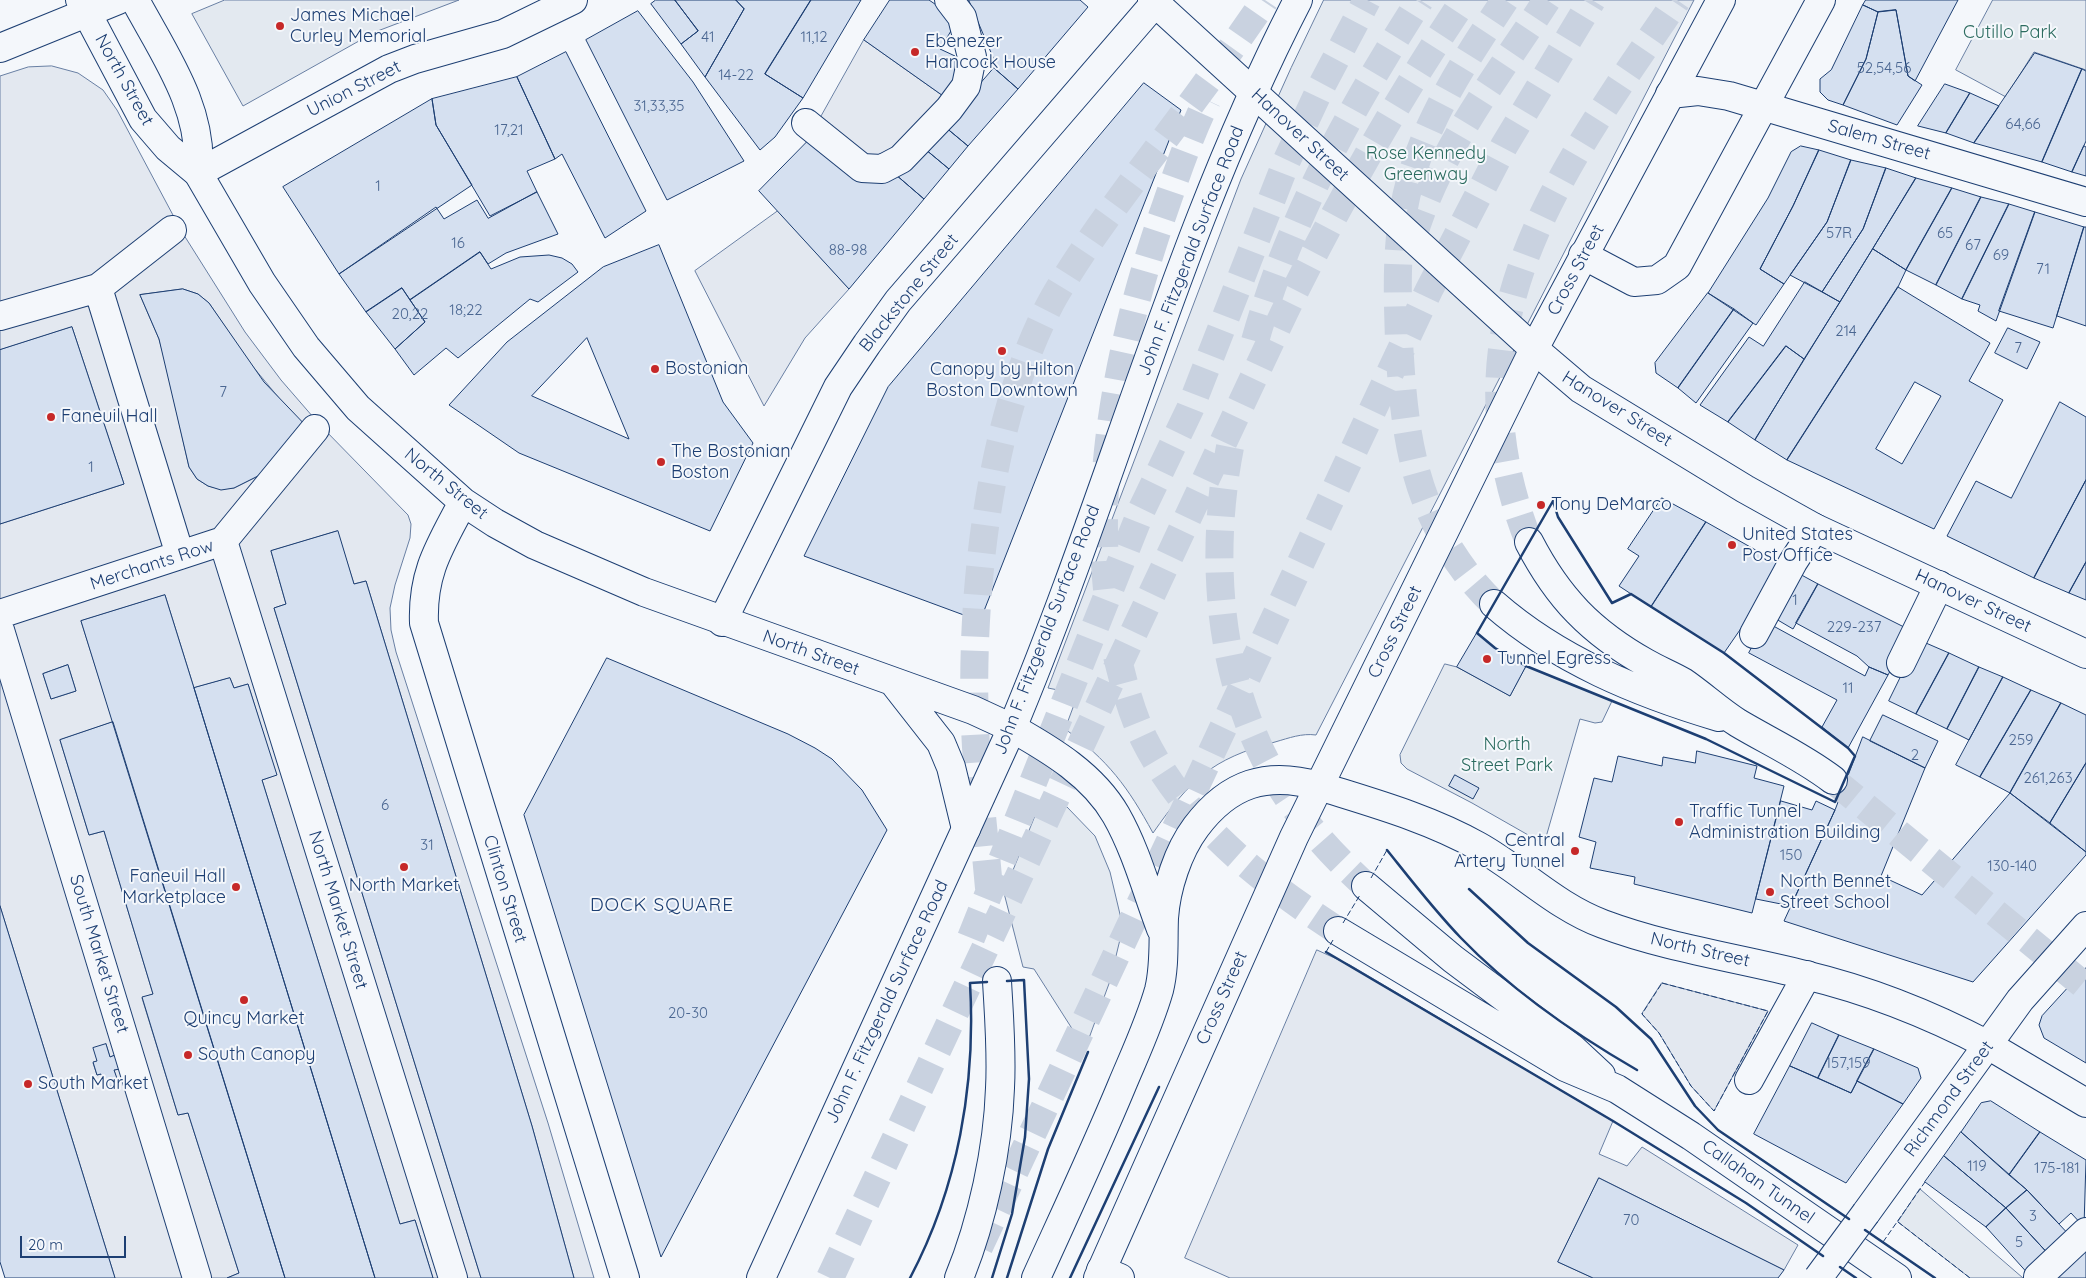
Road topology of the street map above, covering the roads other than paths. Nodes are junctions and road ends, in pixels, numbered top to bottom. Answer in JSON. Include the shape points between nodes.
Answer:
{"nodes":[{"id":1,"x":118,"y":0,"type":"edge"},
{"id":2,"x":135,"y":0,"type":"edge"},
{"id":3,"x":573,"y":0,"type":"edge"},
{"id":4,"x":949,"y":0,"type":"edge"},
{"id":5,"x":1298,"y":0,"type":"edge"},
{"id":6,"x":1720,"y":0,"type":"edge"},
{"id":7,"x":1821,"y":0,"type":"edge"},
{"id":8,"x":1153,"y":1,"type":"edge"},
{"id":9,"x":83,"y":6,"type":"edge"},
{"id":10,"x":0,"y":48,"type":"edge"},
{"id":11,"x":1253,"y":92,"type":"junction"},
{"id":12,"x":1670,"y":94,"type":"junction"},
{"id":13,"x":1763,"y":107,"type":"junction"},
{"id":14,"x":806,"y":123,"type":"dead end"},
{"id":15,"x":198,"y":173,"type":"junction"},
{"id":16,"x":2086,"y":202,"type":"edge"},
{"id":17,"x":172,"y":230,"type":"dead end"},
{"id":18,"x":1583,"y":255,"type":"junction"},
{"id":19,"x":98,"y":288,"type":"junction"},
{"id":20,"x":0,"y":316,"type":"edge"},
{"id":21,"x":1534,"y":349,"type":"junction"},
{"id":22,"x":315,"y":429,"type":"dead end"},
{"id":23,"x":463,"y":502,"type":"junction"},
{"id":24,"x":1816,"y":528,"type":"junction"},
{"id":25,"x":223,"y":542,"type":"junction"},
{"id":26,"x":1529,"y":542,"type":"tunnel mouth"},
{"id":27,"x":180,"y":555,"type":"junction"},
{"id":28,"x":1939,"y":585,"type":"junction"},
{"id":29,"x":1494,"y":604,"type":"tunnel mouth"},
{"id":30,"x":0,"y":614,"type":"edge"},
{"id":31,"x":722,"y":622,"type":"junction"},
{"id":32,"x":0,"y":630,"type":"edge"},
{"id":33,"x":1754,"y":634,"type":"dead end"},
{"id":34,"x":2086,"y":654,"type":"edge"},
{"id":35,"x":1901,"y":663,"type":"dead end"},
{"id":36,"x":893,"y":682,"type":"junction"},
{"id":37,"x":1737,"y":722,"type":"junction"},
{"id":38,"x":1012,"y":728,"type":"junction"},
{"id":39,"x":1833,"y":780,"type":"tunnel mouth"},
{"id":40,"x":1319,"y":786,"type":"junction"},
{"id":41,"x":966,"y":828,"type":"junction"},
{"id":42,"x":1366,"y":886,"type":"tunnel mouth"},
{"id":43,"x":2086,"y":926,"type":"edge"},
{"id":44,"x":1338,"y":931,"type":"tunnel mouth"},
{"id":45,"x":1164,"y":938,"type":"junction"},
{"id":46,"x":1807,"y":975,"type":"junction"},
{"id":47,"x":997,"y":982,"type":"dead end"},
{"id":48,"x":1988,"y":1045,"type":"junction"},
{"id":49,"x":1749,"y":1080,"type":"dead end"},
{"id":50,"x":1617,"y":1089,"type":"junction"},
{"id":51,"x":2086,"y":1103,"type":"edge"},
{"id":52,"x":2086,"y":1232,"type":"edge"},
{"id":53,"x":1106,"y":1275,"type":"edge"},
{"id":54,"x":2038,"y":1277,"type":"edge"},
{"id":55,"x":197,"y":1278,"type":"edge"},
{"id":56,"x":453,"y":1278,"type":"edge"},
{"id":57,"x":625,"y":1278,"type":"edge"},
{"id":58,"x":760,"y":1278,"type":"edge"},
{"id":59,"x":959,"y":1278,"type":"edge"},
{"id":60,"x":1036,"y":1278,"type":"edge"},
{"id":61,"x":1818,"y":1278,"type":"edge"},
{"id":62,"x":1897,"y":1278,"type":"edge"}],
"edges":[{"from":1,"to":9,"type":"main road"},
{"from":2,"to":15,"type":"main road","via":[[189,104],[198,138]]},
{"from":3,"to":15,"type":"main road","name":"Union Street","via":[[503,34],[401,63]]},
{"from":4,"to":14,"type":"main road","via":[[962,17],[972,57],[966,86],[949,109],[901,159],[882,169],[862,168]]},
{"from":5,"to":11,"type":"main road","name":"John F. Fitzgerald Surface Road"},
{"from":6,"to":12,"type":"main road","name":"Cross Street"},
{"from":7,"to":13,"type":"main road"},
{"from":8,"to":11,"type":"main road","name":"Hanover Street"},
{"from":8,"to":31,"type":"main road","name":"Blackstone Street","via":[[898,302],[867,344],[838,388]]},
{"from":9,"to":10,"type":"main road"},
{"from":9,"to":15,"type":"main road","name":"North Street","via":[[143,119],[168,148]]},
{"from":11,"to":21,"type":"main road","name":"Hanover Street"},
{"from":11,"to":38,"type":"main road","name":"John F. Fitzgerald Surface Road","via":[[1172,296]]},
{"from":12,"to":13,"type":"main road","name":"Salem Street","via":[[1698,91]]},
{"from":12,"to":18,"type":"main road","name":"Cross Street"},
{"from":13,"to":16,"type":"main road","name":"Salem Street"},
{"from":13,"to":18,"type":"main road","via":[[1677,266],[1657,280],[1634,282]]},
{"from":15,"to":23,"type":"main road","name":"North Street","via":[[262,283],[320,364],[358,408]]},
{"from":17,"to":19,"type":"main road"},
{"from":18,"to":21,"type":"main road","name":"Cross Street"},
{"from":19,"to":20,"type":"main road"},
{"from":19,"to":27,"type":"main road"},
{"from":21,"to":24,"type":"main road","name":"Hanover Street","via":[[1581,389],[1745,489]]},
{"from":21,"to":40,"type":"main road","name":"Cross Street"},
{"from":22,"to":25,"type":"main road","name":"Merchants Row"},
{"from":23,"to":31,"type":"main road","name":"North Street","via":[[494,524],[535,545]]},
{"from":23,"to":57,"type":"main road","name":"Clinton Street","via":[[426,581],[424,623]]},
{"from":24,"to":28,"type":"main road","name":"Hanover Street"},
{"from":24,"to":33,"type":"main road","via":[[1793,562]]},
{"from":25,"to":27,"type":"main road","name":"Merchants Row"},
{"from":25,"to":56,"type":"main road","name":"North Market Street"},
{"from":26,"to":37,"type":"main road","via":[[1553,585],[1584,618],[1626,651],[1683,682]]},
{"from":27,"to":30,"type":"main road","name":"Merchants Row"},
{"from":28,"to":34,"type":"main road","name":"Hanover Street"},
{"from":28,"to":35,"type":"main road"},
{"from":29,"to":37,"type":"main road","via":[[1542,640],[1588,667],[1676,704]]},
{"from":31,"to":36,"type":"main road","name":"North Street"},
{"from":32,"to":55,"type":"main road","name":"South Market Street"},
{"from":36,"to":38,"type":"main road","name":"North Street","via":[[973,710]]},
{"from":36,"to":41,"type":"main road","via":[[941,743],[951,767]]},
{"from":37,"to":39,"type":"main road","via":[[1800,757]]},
{"from":38,"to":41,"type":"main road","name":"John F. Fitzgerald Surface Road"},
{"from":38,"to":45,"type":"main road","name":"North Street","via":[[1080,773],[1116,814]]},
{"from":40,"to":45,"type":"main road","name":"North Street","via":[[1296,780],[1270,779],[1238,790],[1214,807],[1196,828],[1179,860],[1166,904]]},
{"from":40,"to":46,"type":"main road","name":"North Street","via":[[1426,821],[1460,837],[1494,856],[1568,908],[1600,923],[1636,935]]},
{"from":40,"to":53,"type":"main road","name":"Cross Street","via":[[1294,837]]},
{"from":41,"to":58,"type":"main road","name":"John F. Fitzgerald Surface Road"},
{"from":42,"to":50,"type":"main road","via":[[1453,959],[1573,1049]]},
{"from":43,"to":48,"type":"main road","name":"Richmond Street","via":[[2035,981]]},
{"from":44,"to":50,"type":"main road","via":[[1565,1067]]},
{"from":45,"to":60,"type":"main road","name":"North Street","via":[[1159,990],[1149,1017],[1095,1149]]},
{"from":46,"to":48,"type":"main road","name":"North Street","via":[[1930,1017]]},
{"from":46,"to":49,"type":"main road"},
{"from":47,"to":59,"type":"main road","via":[[998,1121],[988,1180]]},
{"from":48,"to":51,"type":"main road","name":"North Street"},
{"from":48,"to":61,"type":"main road","name":"Richmond Street","bridge":true},
{"from":50,"to":62,"type":"main road","name":"Callahan Tunnel"},
{"from":52,"to":54,"type":"main road"}]}
